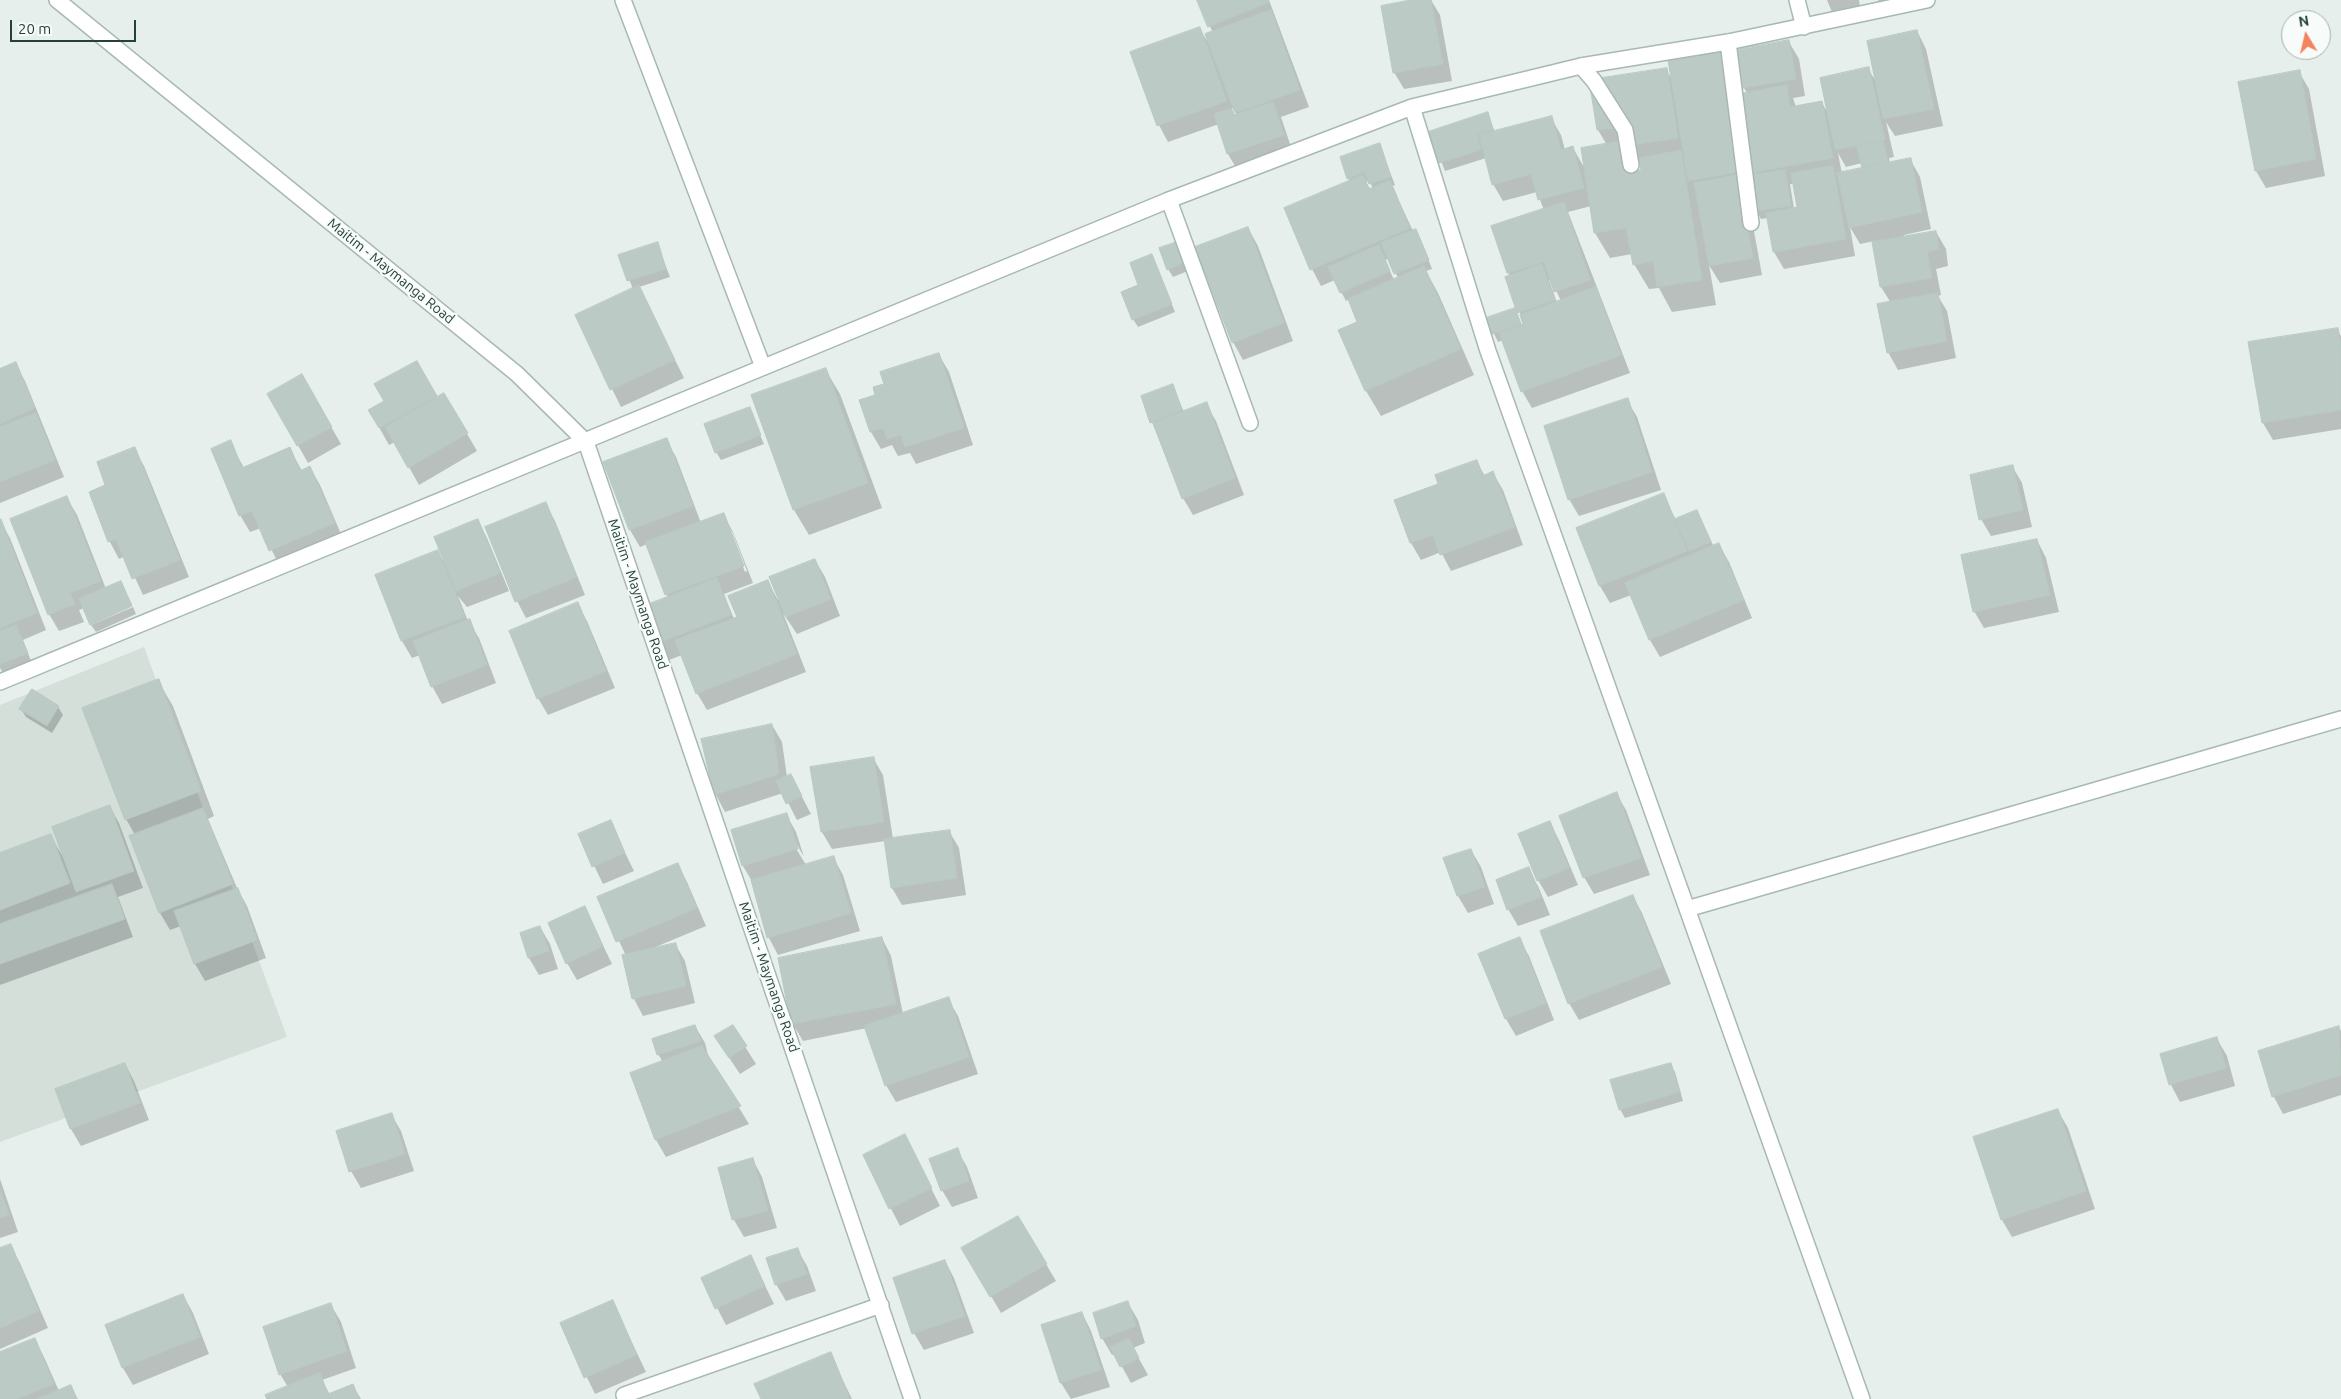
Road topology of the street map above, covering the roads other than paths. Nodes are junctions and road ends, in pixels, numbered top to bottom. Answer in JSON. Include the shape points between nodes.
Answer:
{"nodes":[{"id":1,"x":57,"y":0,"type":"edge"},
{"id":2,"x":623,"y":0,"type":"edge"},
{"id":3,"x":1797,"y":0,"type":"edge"},
{"id":4,"x":1927,"y":0,"type":"edge"},
{"id":5,"x":1804,"y":27,"type":"junction"},
{"id":6,"x":1728,"y":42,"type":"junction"},
{"id":7,"x":1581,"y":66,"type":"junction"},
{"id":8,"x":1412,"y":106,"type":"junction"},
{"id":9,"x":1631,"y":165,"type":"dead end"},
{"id":10,"x":1169,"y":200,"type":"junction"},
{"id":11,"x":1751,"y":223,"type":"dead end"},
{"id":12,"x":764,"y":367,"type":"junction"},
{"id":13,"x":1250,"y":423,"type":"dead end"},
{"id":14,"x":586,"y":442,"type":"junction"},
{"id":15,"x":0,"y":682,"type":"edge"},
{"id":16,"x":2341,"y":719,"type":"edge"},
{"id":17,"x":1687,"y":909,"type":"junction"},
{"id":18,"x":881,"y":1306,"type":"junction"},
{"id":19,"x":624,"y":1395,"type":"dead end"},
{"id":20,"x":912,"y":1399,"type":"edge"},
{"id":21,"x":1862,"y":1399,"type":"edge"}],
"edges":[{"from":1,"to":14,"type":"street","name":"Maitim - Maymanga Road","via":[[517,374]]},
{"from":2,"to":12,"type":"street"},
{"from":3,"to":5,"type":"street"},
{"from":4,"to":5,"type":"street"},
{"from":5,"to":6,"type":"street"},
{"from":6,"to":7,"type":"street"},
{"from":6,"to":11,"type":"street"},
{"from":7,"to":8,"type":"street"},
{"from":7,"to":9,"type":"street","via":[[1625,130]]},
{"from":8,"to":10,"type":"street"},
{"from":8,"to":17,"type":"street","via":[[1488,351]]},
{"from":10,"to":12,"type":"street"},
{"from":10,"to":13,"type":"street"},
{"from":12,"to":14,"type":"street"},
{"from":14,"to":15,"type":"street"},
{"from":14,"to":18,"type":"street","name":"Maitim - Maymanga Road"},
{"from":16,"to":17,"type":"street"},
{"from":17,"to":21,"type":"street"},
{"from":18,"to":19,"type":"street"},
{"from":18,"to":20,"type":"street","name":"Maitim - Maymanga Road"}]}
